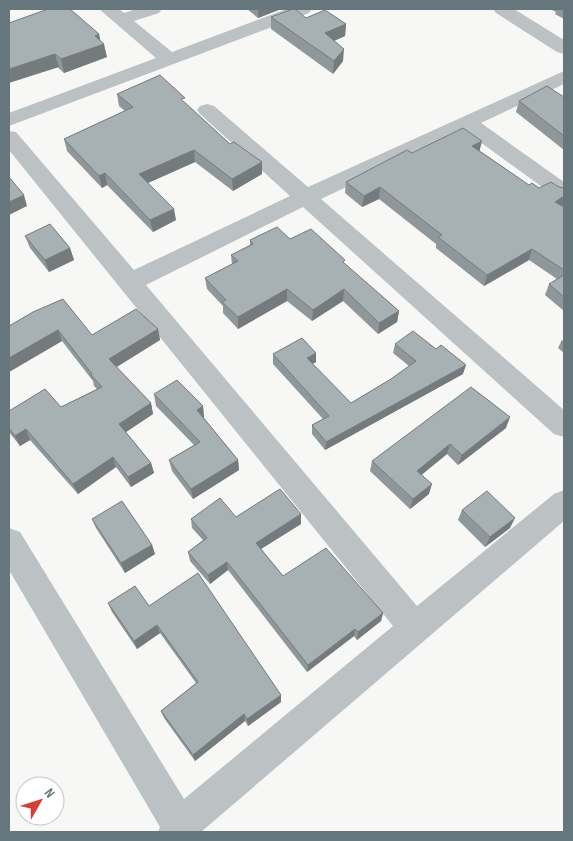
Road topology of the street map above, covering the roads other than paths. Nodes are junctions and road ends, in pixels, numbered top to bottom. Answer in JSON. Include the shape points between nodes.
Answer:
{"nodes":[{"id":1,"x":153,"y":9,"type":"edge"},
{"id":2,"x":303,"y":9,"type":"edge"},
{"id":3,"x":502,"y":9,"type":"edge"},
{"id":4,"x":114,"y":14,"type":"edge"},
{"id":5,"x":564,"y":48,"type":"edge"},
{"id":6,"x":170,"y":60,"type":"junction"},
{"id":7,"x":564,"y":77,"type":"edge"},
{"id":8,"x":207,"y":110,"type":"dead end"},
{"id":9,"x":9,"y":120,"type":"edge"},
{"id":10,"x":467,"y":123,"type":"junction"},
{"id":11,"x":9,"y":138,"type":"edge"},
{"id":12,"x":564,"y":192,"type":"edge"},
{"id":13,"x":306,"y":197,"type":"junction"},
{"id":14,"x":130,"y":282,"type":"junction"},
{"id":15,"x":564,"y":426,"type":"edge"},
{"id":16,"x":564,"y":503,"type":"edge"},
{"id":17,"x":9,"y":542,"type":"edge"},
{"id":18,"x":415,"y":628,"type":"junction"},
{"id":19,"x":178,"y":829,"type":"edge"}],
"edges":[{"from":1,"to":4,"type":"street"},
{"from":2,"to":6,"type":"street"},
{"from":3,"to":5,"type":"street"},
{"from":4,"to":6,"type":"street"},
{"from":6,"to":9,"type":"street"},
{"from":7,"to":10,"type":"street"},
{"from":8,"to":13,"type":"street"},
{"from":10,"to":12,"type":"street"},
{"from":10,"to":13,"type":"street"},
{"from":11,"to":14,"type":"street"},
{"from":13,"to":14,"type":"street"},
{"from":13,"to":15,"type":"street"},
{"from":14,"to":18,"type":"street"},
{"from":16,"to":18,"type":"street"},
{"from":17,"to":19,"type":"street"},
{"from":18,"to":19,"type":"street"}]}
